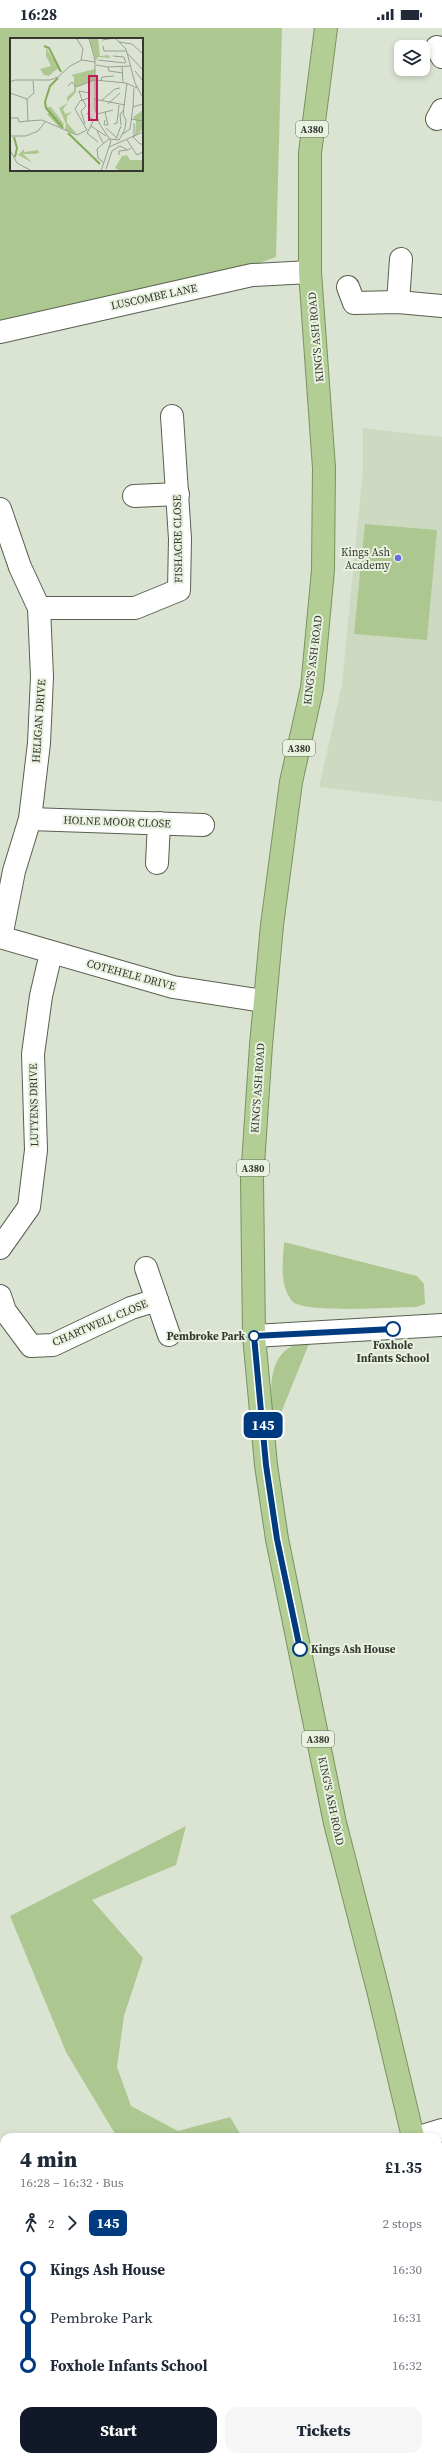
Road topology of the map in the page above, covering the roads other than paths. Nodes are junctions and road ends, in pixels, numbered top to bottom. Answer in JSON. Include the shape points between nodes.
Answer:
{"nodes":[{"id":1,"x":326,"y":28,"type":"edge"},
{"id":2,"x":401,"y":260,"type":"dead end"},
{"id":3,"x":310,"y":272,"type":"junction"},
{"id":4,"x":348,"y":286,"type":"dead end"},
{"id":5,"x":398,"y":302,"type":"junction"},
{"id":6,"x":442,"y":306,"type":"edge"},
{"id":7,"x":0,"y":332,"type":"edge"},
{"id":8,"x":172,"y":416,"type":"dead end"},
{"id":9,"x":178,"y":494,"type":"junction"},
{"id":10,"x":134,"y":496,"type":"dead end"},
{"id":11,"x":0,"y":509,"type":"edge"},
{"id":12,"x":39,"y":608,"type":"junction"},
{"id":13,"x":30,"y":819,"type":"junction"},
{"id":14,"x":159,"y":823,"type":"junction"},
{"id":15,"x":204,"y":825,"type":"dead end"},
{"id":16,"x":157,"y":863,"type":"dead end"},
{"id":17,"x":0,"y":937,"type":"edge"},
{"id":18,"x":51,"y":953,"type":"junction"},
{"id":19,"x":264,"y":1001,"type":"junction"},
{"id":20,"x":0,"y":1248,"type":"edge"},
{"id":21,"x":146,"y":1268,"type":"dead end"},
{"id":22,"x":0,"y":1296,"type":"edge"},
{"id":23,"x":157,"y":1300,"type":"junction"},
{"id":24,"x":442,"y":1325,"type":"edge"},
{"id":25,"x":169,"y":1335,"type":"dead end"},
{"id":26,"x":254,"y":1336,"type":"junction"},
{"id":27,"x":442,"y":2130,"type":"edge"},
{"id":28,"x":412,"y":2133,"type":"edge"},
{"id":29,"x":432,"y":2133,"type":"edge"}],
"edges":[{"from":1,"to":3,"type":"highway","name":"KING'S ASH ROAD","number":"A380","via":[[310,153]]},
{"from":2,"to":5,"type":"street"},
{"from":3,"to":7,"type":"street","name":"LUSCOMBE LANE","via":[[252,275]]},
{"from":3,"to":19,"type":"highway","name":"KING'S ASH ROAD","number":"A380","via":[[323,427],[323,570],[312,688],[291,782]]},
{"from":4,"to":5,"type":"street","via":[[354,302]]},
{"from":5,"to":6,"type":"street"},
{"from":8,"to":9,"type":"street","name":"FISHACRE CLOSE"},
{"from":9,"to":10,"type":"street"},
{"from":9,"to":12,"type":"street","name":"FISHACRE CLOSE","via":[[179,590],[135,608]]},
{"from":11,"to":12,"type":"street","name":"HELIGAN DRIVE","via":[[20,568]]},
{"from":12,"to":13,"type":"street","name":"HELIGAN DRIVE","via":[[42,677],[39,743]]},
{"from":13,"to":14,"type":"street","name":"HOLNE MOOR CLOSE"},
{"from":13,"to":17,"type":"street","name":"HELIGAN DRIVE","via":[[14,871]]},
{"from":14,"to":15,"type":"street","name":"HOLNE MOOR CLOSE"},
{"from":14,"to":16,"type":"street"},
{"from":17,"to":18,"type":"street","name":"COTEHELE DRIVE"},
{"from":18,"to":19,"type":"street","name":"COTEHELE DRIVE","via":[[173,987]]},
{"from":18,"to":20,"type":"street","name":"LUTYENS DRIVE","via":[[41,996],[33,1054],[36,1150],[29,1207]]},
{"from":19,"to":26,"type":"highway","name":"KING'S ASH ROAD","number":"A380","via":[[252,1179]]},
{"from":21,"to":23,"type":"street"},
{"from":22,"to":23,"type":"street","name":"CHARTWELL CLOSE","via":[[5,1312],[31,1346],[53,1345],[131,1308]]},
{"from":23,"to":25,"type":"street"},
{"from":24,"to":26,"type":"street"},
{"from":26,"to":28,"type":"highway","name":"KING'S ASH ROAD","number":"A380","via":[[266,1465],[277,1539],[335,1823],[380,1994]]},
{"from":27,"to":29,"type":"street"}]}
